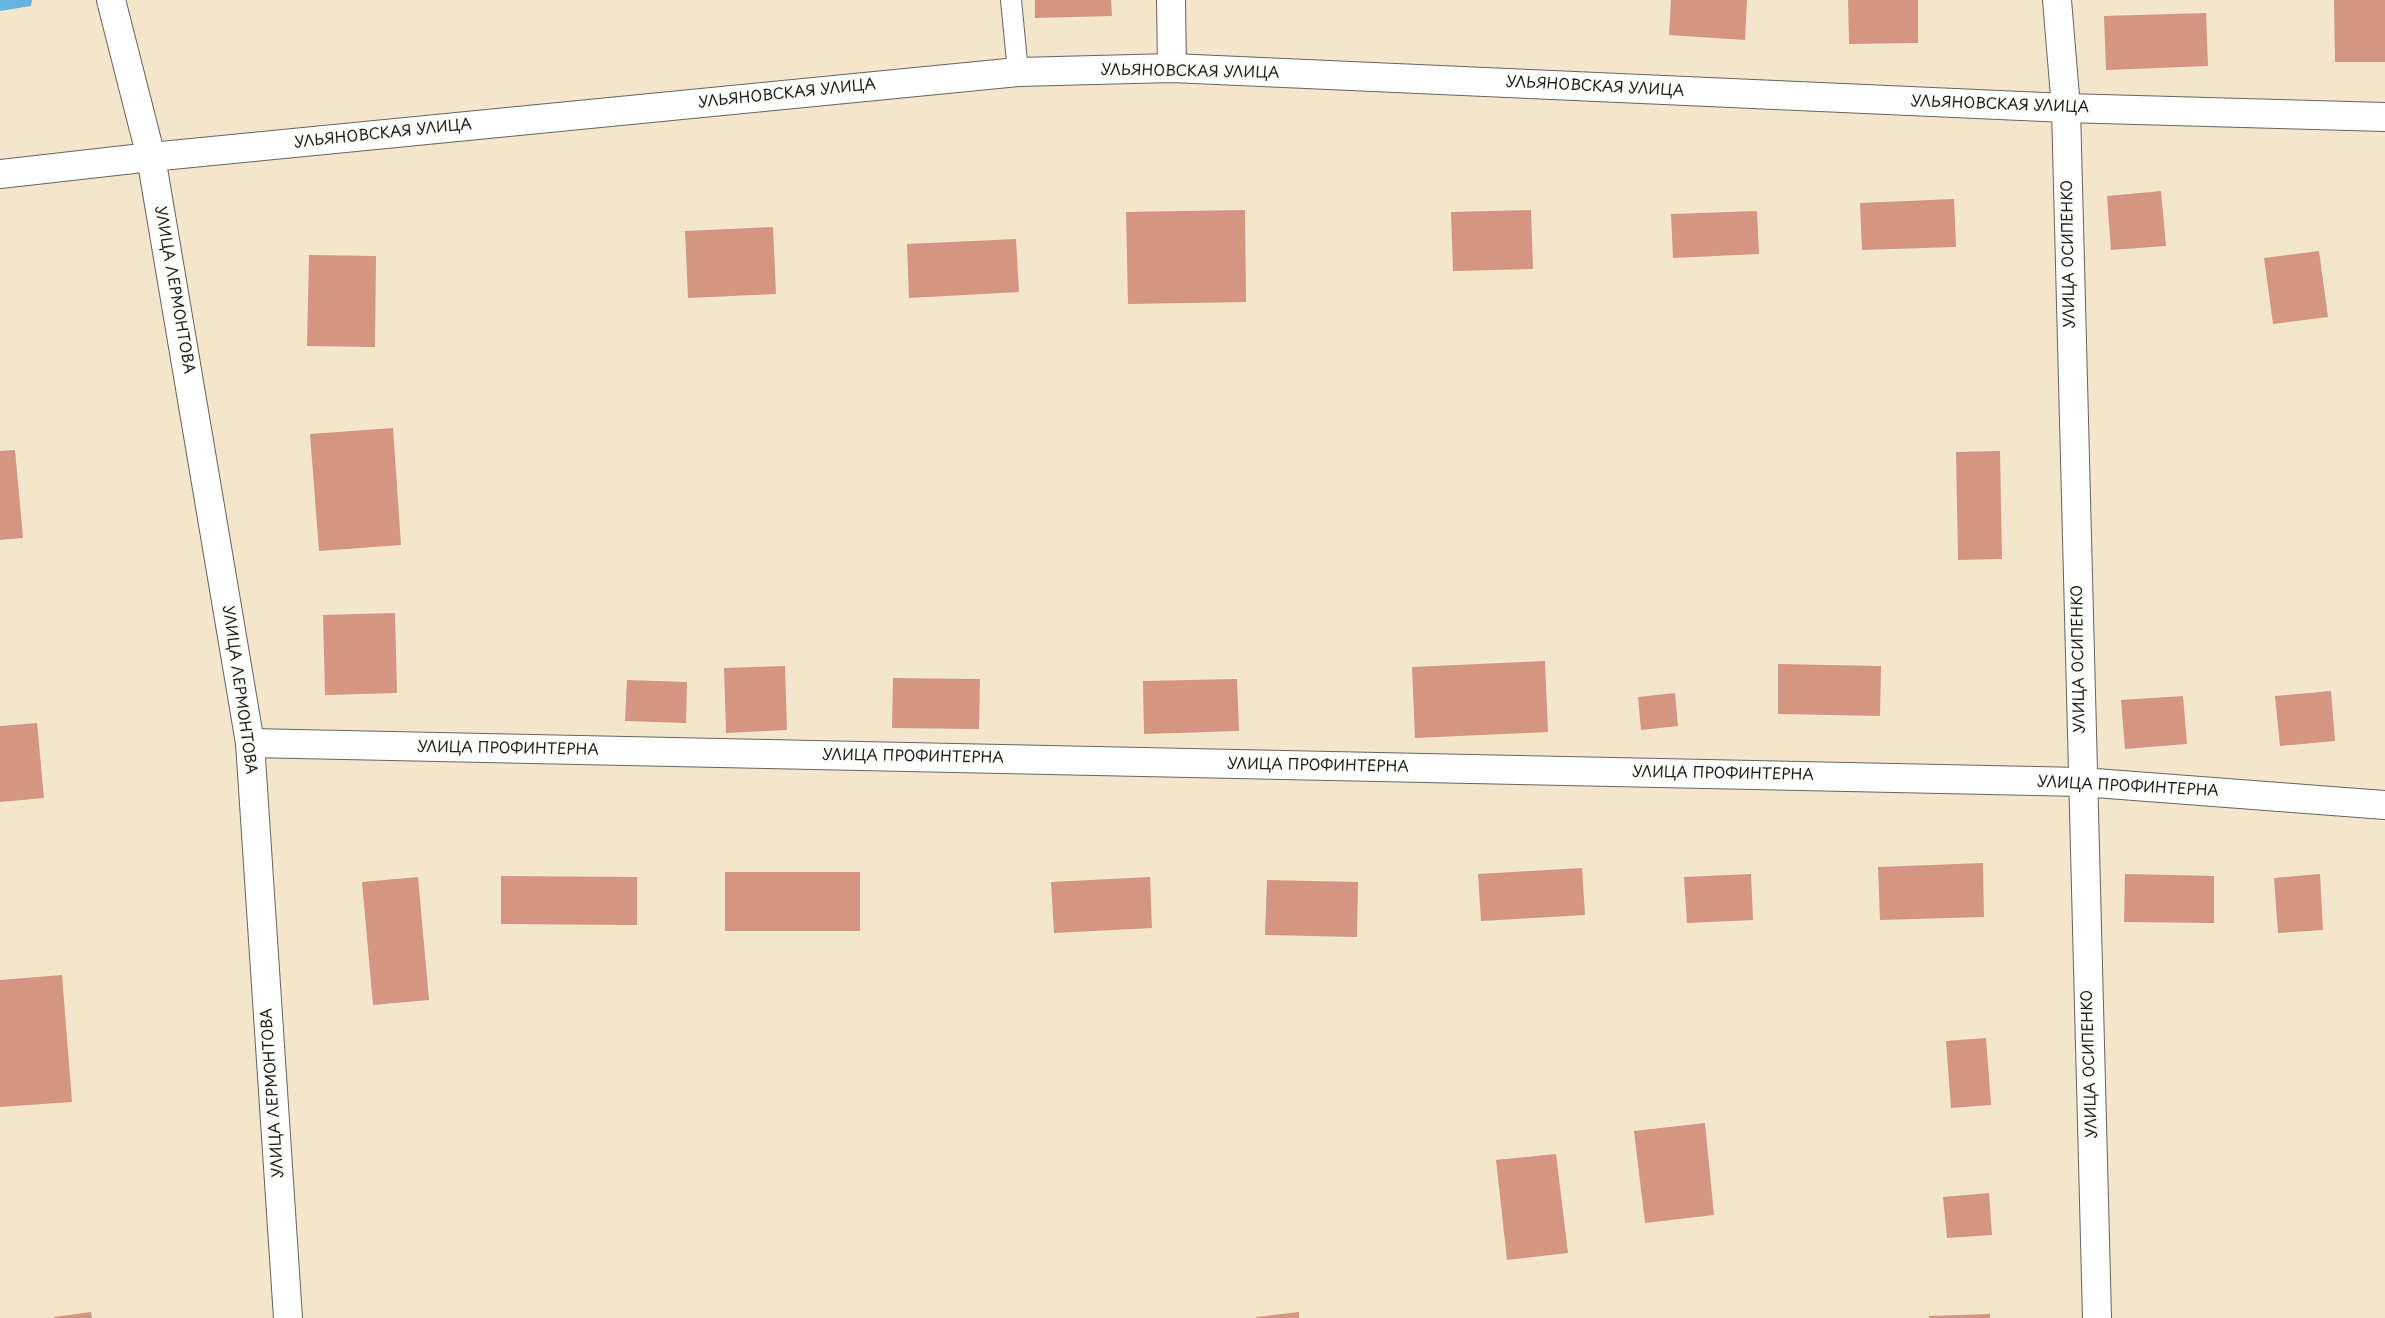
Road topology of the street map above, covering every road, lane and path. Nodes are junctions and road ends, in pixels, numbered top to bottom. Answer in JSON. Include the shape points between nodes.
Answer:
{"nodes":[{"id":1,"x":111,"y":0,"type":"edge"},
{"id":2,"x":1011,"y":0,"type":"edge"},
{"id":3,"x":1171,"y":0,"type":"edge"},
{"id":4,"x":2057,"y":0,"type":"edge"},
{"id":5,"x":1172,"y":68,"type":"junction"},
{"id":6,"x":1018,"y":72,"type":"junction"},
{"id":7,"x":2066,"y":108,"type":"junction"},
{"id":8,"x":2385,"y":116,"type":"edge"},
{"id":9,"x":152,"y":156,"type":"junction"},
{"id":10,"x":0,"y":174,"type":"edge"},
{"id":11,"x":250,"y":743,"type":"junction"},
{"id":12,"x":2082,"y":782,"type":"junction"},
{"id":13,"x":2385,"y":805,"type":"edge"},
{"id":14,"x":288,"y":1318,"type":"edge"},
{"id":15,"x":2096,"y":1318,"type":"edge"}],
"edges":[{"from":1,"to":9,"type":"street","name":"УЛИЦА ЛЕРМОНТОВА"},
{"from":2,"to":6,"type":"lane"},
{"from":3,"to":5,"type":"street"},
{"from":4,"to":7,"type":"street","name":"УЛИЦА ОСИПЕНКО"},
{"from":5,"to":6,"type":"street","name":"УЛЬЯНОВСКАЯ УЛИЦА"},
{"from":5,"to":7,"type":"street","name":"УЛЬЯНОВСКАЯ УЛИЦА"},
{"from":6,"to":9,"type":"street","name":"УЛЬЯНОВСКАЯ УЛИЦА"},
{"from":7,"to":8,"type":"street","name":"УЛЬЯНОВСКАЯ УЛИЦА"},
{"from":7,"to":12,"type":"street","name":"УЛИЦА ОСИПЕНКО"},
{"from":9,"to":10,"type":"street","name":"УЛЬЯНОВСКАЯ УЛИЦА"},
{"from":9,"to":11,"type":"street","name":"УЛИЦА ЛЕРМОНТОВА"},
{"from":11,"to":12,"type":"street","name":"УЛИЦА ПРОФИНТЕРНА"},
{"from":11,"to":14,"type":"street","name":"УЛИЦА ЛЕРМОНТОВА"},
{"from":12,"to":13,"type":"street","name":"УЛИЦА ПРОФИНТЕРНА"},
{"from":12,"to":15,"type":"street","name":"УЛИЦА ОСИПЕНКО"}]}
